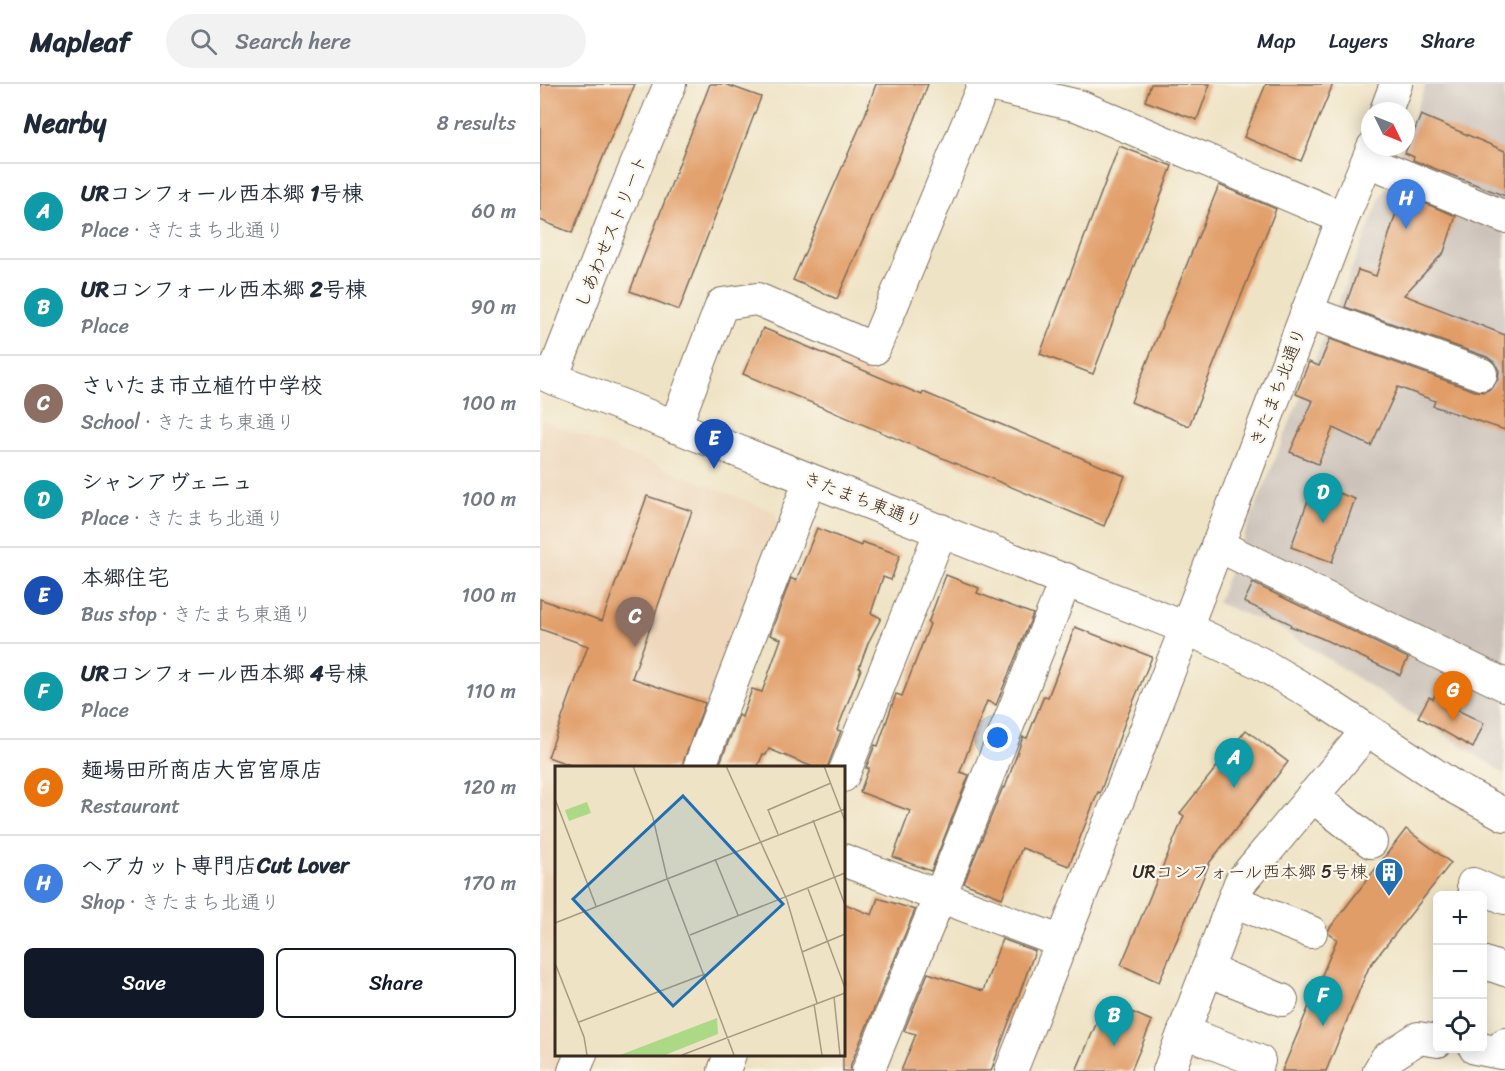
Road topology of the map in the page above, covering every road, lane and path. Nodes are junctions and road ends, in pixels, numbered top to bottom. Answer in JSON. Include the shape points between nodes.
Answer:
{"nodes":[{"id":1,"x":670,"y":84,"type":"edge"},
{"id":2,"x":985,"y":84,"type":"edge"},
{"id":3,"x":1396,"y":84,"type":"edge"},
{"id":4,"x":1389,"y":102,"type":"edge"},
{"id":5,"x":1369,"y":156,"type":"edge"},
{"id":6,"x":1374,"y":156,"type":"edge"},
{"id":7,"x":1505,"y":217,"type":"edge"},
{"id":8,"x":1343,"y":218,"type":"junction"},
{"id":9,"x":1307,"y":312,"type":"junction"},
{"id":10,"x":1481,"y":374,"type":"dead end"},
{"id":11,"x":546,"y":376,"type":"edge"},
{"id":12,"x":675,"y":428,"type":"junction"},
{"id":13,"x":810,"y":480,"type":"junction"},
{"id":14,"x":941,"y":530,"type":"junction"},
{"id":15,"x":1217,"y":545,"type":"junction"},
{"id":16,"x":1066,"y":579,"type":"junction"},
{"id":17,"x":1186,"y":628,"type":"junction"},
{"id":18,"x":1505,"y":685,"type":"edge"},
{"id":19,"x":1367,"y":730,"type":"junction"},
{"id":20,"x":700,"y":766,"type":"edge"},
{"id":21,"x":844,"y":773,"type":"edge"},
{"id":22,"x":1312,"y":796,"type":"junction"},
{"id":23,"x":1505,"y":815,"type":"edge"},
{"id":24,"x":1371,"y":842,"type":"dead end"},
{"id":25,"x":844,"y":860,"type":"edge"},
{"id":26,"x":1473,"y":885,"type":"dead end"},
{"id":27,"x":940,"y":897,"type":"junction"},
{"id":28,"x":1505,"y":898,"type":"edge"},
{"id":29,"x":1233,"y":901,"type":"junction"},
{"id":30,"x":1311,"y":932,"type":"dead end"},
{"id":31,"x":1062,"y":942,"type":"junction"},
{"id":32,"x":1487,"y":964,"type":"edge"},
{"id":33,"x":1207,"y":970,"type":"junction"},
{"id":34,"x":1505,"y":970,"type":"edge"},
{"id":35,"x":1282,"y":1000,"type":"dead end"},
{"id":36,"x":1184,"y":1032,"type":"junction"},
{"id":37,"x":1433,"y":1040,"type":"edge"},
{"id":38,"x":1505,"y":1044,"type":"edge"},
{"id":39,"x":1487,"y":1050,"type":"edge"},
{"id":40,"x":580,"y":1056,"type":"edge"},
{"id":41,"x":729,"y":1056,"type":"edge"},
{"id":42,"x":1259,"y":1061,"type":"dead end"},
{"id":43,"x":574,"y":1071,"type":"edge"},
{"id":44,"x":724,"y":1071,"type":"edge"},
{"id":45,"x":868,"y":1071,"type":"edge"},
{"id":46,"x":1011,"y":1071,"type":"edge"},
{"id":47,"x":1169,"y":1071,"type":"edge"},
{"id":48,"x":1379,"y":1071,"type":"edge"}],
"edges":[{"from":1,"to":11,"type":"street","name":"しあわせストリート"},
{"from":2,"to":8,"type":"street","via":[[1079,106]]},
{"from":2,"to":12,"type":"street","via":[[874,350],[757,299],[722,304]]},
{"from":3,"to":4,"type":"street"},
{"from":5,"to":8,"type":"street","name":"きたまち北通り"},
{"from":6,"to":7,"type":"street"},
{"from":8,"to":9,"type":"street","name":"きたまち北通り"},
{"from":9,"to":10,"type":"street"},
{"from":9,"to":15,"type":"street","name":"きたまち北通り"},
{"from":11,"to":12,"type":"street","name":"きたまち東通り"},
{"from":12,"to":13,"type":"street","name":"きたまち東通り"},
{"from":13,"to":14,"type":"street","name":"きたまち東通り"},
{"from":13,"to":20,"type":"street"},
{"from":14,"to":16,"type":"street","name":"きたまち東通り"},
{"from":14,"to":21,"type":"street"},
{"from":15,"to":17,"type":"street","name":"きたまち北通り"},
{"from":15,"to":18,"type":"street"},
{"from":16,"to":17,"type":"street","name":"きたまち東通り"},
{"from":16,"to":27,"type":"street"},
{"from":17,"to":19,"type":"street","name":"きたまち東通り","via":[[1260,663]]},
{"from":17,"to":31,"type":"street","name":"きたまち北通り"},
{"from":19,"to":22,"type":"street"},
{"from":19,"to":23,"type":"street","name":"きたまち東通り","via":[[1457,789]]},
{"from":22,"to":24,"type":"street"},
{"from":22,"to":29,"type":"street","via":[[1240,883]]},
{"from":25,"to":27,"type":"street"},
{"from":26,"to":28,"type":"street"},
{"from":27,"to":31,"type":"street"},
{"from":27,"to":45,"type":"street"},
{"from":29,"to":30,"type":"street"},
{"from":29,"to":33,"type":"street"},
{"from":31,"to":46,"type":"street","name":"きたまち北通り"},
{"from":32,"to":34,"type":"street"},
{"from":33,"to":35,"type":"street"},
{"from":33,"to":36,"type":"street"},
{"from":36,"to":42,"type":"street"},
{"from":36,"to":47,"type":"street"},
{"from":37,"to":48,"type":"street","via":[[1418,1038],[1386,1059]]},
{"from":38,"to":39,"type":"street","via":[[1501,1053]]},
{"from":40,"to":43,"type":"street"},
{"from":41,"to":44,"type":"street"}]}
